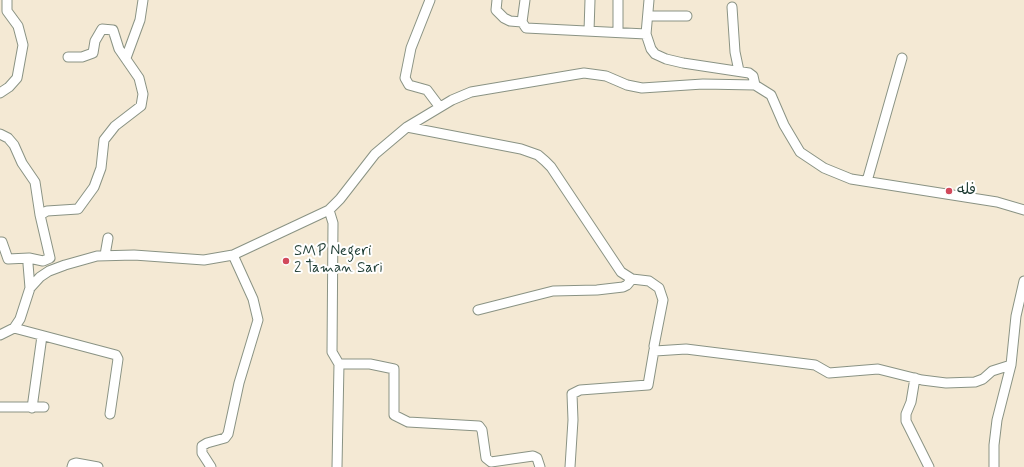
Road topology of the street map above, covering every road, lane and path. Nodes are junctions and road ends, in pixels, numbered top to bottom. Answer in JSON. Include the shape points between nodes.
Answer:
{"nodes":[{"id":1,"x":7,"y":0,"type":"edge"},
{"id":2,"x":144,"y":0,"type":"edge"},
{"id":3,"x":430,"y":0,"type":"edge"},
{"id":4,"x":497,"y":0,"type":"edge"},
{"id":5,"x":525,"y":0,"type":"edge"},
{"id":6,"x":590,"y":0,"type":"edge"},
{"id":7,"x":618,"y":0,"type":"edge"},
{"id":8,"x":649,"y":0,"type":"edge"},
{"id":9,"x":732,"y":7,"type":"dead end"},
{"id":10,"x":648,"y":16,"type":"junction"},
{"id":11,"x":687,"y":16,"type":"dead end"},
{"id":12,"x":522,"y":22,"type":"junction"},
{"id":13,"x":589,"y":30,"type":"junction"},
{"id":14,"x":618,"y":31,"type":"junction"},
{"id":15,"x":646,"y":34,"type":"junction"},
{"id":16,"x":68,"y":57,"type":"dead end"},
{"id":17,"x":126,"y":58,"type":"junction"},
{"id":18,"x":902,"y":58,"type":"dead end"},
{"id":19,"x":739,"y":71,"type":"junction"},
{"id":20,"x":755,"y":85,"type":"junction"},
{"id":21,"x":0,"y":93,"type":"edge"},
{"id":22,"x":439,"y":106,"type":"junction"},
{"id":23,"x":407,"y":127,"type":"junction"},
{"id":24,"x":0,"y":134,"type":"edge"},
{"id":25,"x":867,"y":181,"type":"junction"},
{"id":26,"x":329,"y":210,"type":"junction"},
{"id":27,"x":1024,"y":210,"type":"edge"},
{"id":28,"x":40,"y":215,"type":"junction"},
{"id":29,"x":108,"y":238,"type":"dead end"},
{"id":30,"x":0,"y":242,"type":"edge"},
{"id":31,"x":233,"y":254,"type":"junction"},
{"id":32,"x":105,"y":255,"type":"junction"},
{"id":33,"x":30,"y":258,"type":"junction"},
{"id":34,"x":632,"y":279,"type":"junction"},
{"id":35,"x":1024,"y":281,"type":"edge"},
{"id":36,"x":30,"y":288,"type":"junction"},
{"id":37,"x":478,"y":310,"type":"dead end"},
{"id":38,"x":14,"y":328,"type":"junction"},
{"id":39,"x":0,"y":335,"type":"edge"},
{"id":40,"x":42,"y":336,"type":"junction"},
{"id":41,"x":654,"y":350,"type":"junction"},
{"id":42,"x":339,"y":364,"type":"junction"},
{"id":43,"x":1011,"y":365,"type":"junction"},
{"id":44,"x":915,"y":378,"type":"junction"},
{"id":45,"x":44,"y":407,"type":"dead end"},
{"id":46,"x":0,"y":408,"type":"edge"},
{"id":47,"x":32,"y":408,"type":"junction"},
{"id":48,"x":110,"y":414,"type":"dead end"},
{"id":49,"x":72,"y":467,"type":"edge"},
{"id":50,"x":98,"y":467,"type":"edge"},
{"id":51,"x":211,"y":467,"type":"edge"},
{"id":52,"x":337,"y":467,"type":"edge"},
{"id":53,"x":540,"y":467,"type":"edge"},
{"id":54,"x":570,"y":467,"type":"edge"},
{"id":55,"x":929,"y":467,"type":"edge"},
{"id":56,"x":994,"y":467,"type":"edge"}],
"edges":[{"from":1,"to":21,"type":"street","via":[[7,11],[18,26],[23,45],[17,78],[10,87]]},
{"from":2,"to":17,"type":"street","via":[[140,20]]},
{"from":3,"to":22,"type":"street","via":[[410,48],[405,78],[410,85],[427,90]]},
{"from":4,"to":12,"type":"street","via":[[496,10],[504,18]]},
{"from":5,"to":12,"type":"street"},
{"from":6,"to":13,"type":"street"},
{"from":7,"to":14,"type":"street"},
{"from":8,"to":10,"type":"street"},
{"from":9,"to":19,"type":"street"},
{"from":10,"to":11,"type":"street"},
{"from":10,"to":15,"type":"street"},
{"from":12,"to":13,"type":"street","via":[[526,28]]},
{"from":13,"to":14,"type":"street"},
{"from":14,"to":15,"type":"street"},
{"from":15,"to":19,"type":"street","via":[[651,49],[666,60]]},
{"from":16,"to":17,"type":"street","via":[[82,58],[93,53],[95,41],[102,29],[113,30]]},
{"from":17,"to":28,"type":"street","via":[[139,78],[143,94],[142,106],[115,126],[104,140],[101,168],[94,187],[78,209],[47,211]]},
{"from":18,"to":25,"type":"street"},
{"from":19,"to":20,"type":"street","via":[[753,76]]},
{"from":20,"to":22,"type":"street","via":[[703,84],[642,88],[606,76],[584,73],[471,92]]},
{"from":20,"to":25,"type":"street","via":[[771,95],[787,131],[804,156],[851,179]]},
{"from":22,"to":23,"type":"street"},
{"from":23,"to":26,"type":"street","via":[[375,154]]},
{"from":23,"to":34,"type":"street","via":[[521,149],[538,155],[552,167],[621,272]]},
{"from":24,"to":28,"type":"street","via":[[14,145],[35,182]]},
{"from":25,"to":27,"type":"street","via":[[998,202]]},
{"from":26,"to":31,"type":"street"},
{"from":26,"to":42,"type":"street","via":[[333,222],[332,352]]},
{"from":28,"to":33,"type":"street","via":[[50,258],[43,261]]},
{"from":29,"to":32,"type":"street"},
{"from":30,"to":33,"type":"street","via":[[8,259]]},
{"from":31,"to":32,"type":"street","via":[[204,260]]},
{"from":31,"to":51,"type":"street","via":[[253,299],[258,320],[239,382],[228,434],[225,438],[202,446],[202,453]]},
{"from":32,"to":36,"type":"street","via":[[49,271]]},
{"from":33,"to":36,"type":"street"},
{"from":34,"to":37,"type":"street","via":[[623,287],[553,291]]},
{"from":34,"to":41,"type":"street","via":[[644,279],[654,283],[662,293]]},
{"from":35,"to":43,"type":"street","via":[[1016,316]]},
{"from":36,"to":38,"type":"street","via":[[20,319]]},
{"from":38,"to":39,"type":"street"},
{"from":38,"to":40,"type":"street"},
{"from":40,"to":47,"type":"street"},
{"from":40,"to":48,"type":"street","via":[[116,355],[118,359]]},
{"from":41,"to":44,"type":"street","via":[[686,350],[815,365],[829,372],[878,369]]},
{"from":41,"to":54,"type":"street","via":[[648,386],[580,390],[572,394]]},
{"from":42,"to":52,"type":"street"},
{"from":42,"to":53,"type":"street","via":[[370,364],[394,369],[394,415],[408,422],[479,426],[482,430],[486,458],[491,462],[533,456],[537,458]]},
{"from":43,"to":44,"type":"street","via":[[992,371],[975,382],[946,383]]},
{"from":43,"to":56,"type":"street","via":[[998,412]]},
{"from":44,"to":55,"type":"street","via":[[911,402],[905,417]]},
{"from":45,"to":47,"type":"street"},
{"from":46,"to":47,"type":"street"},
{"from":49,"to":50,"type":"street","via":[[76,463]]}]}
